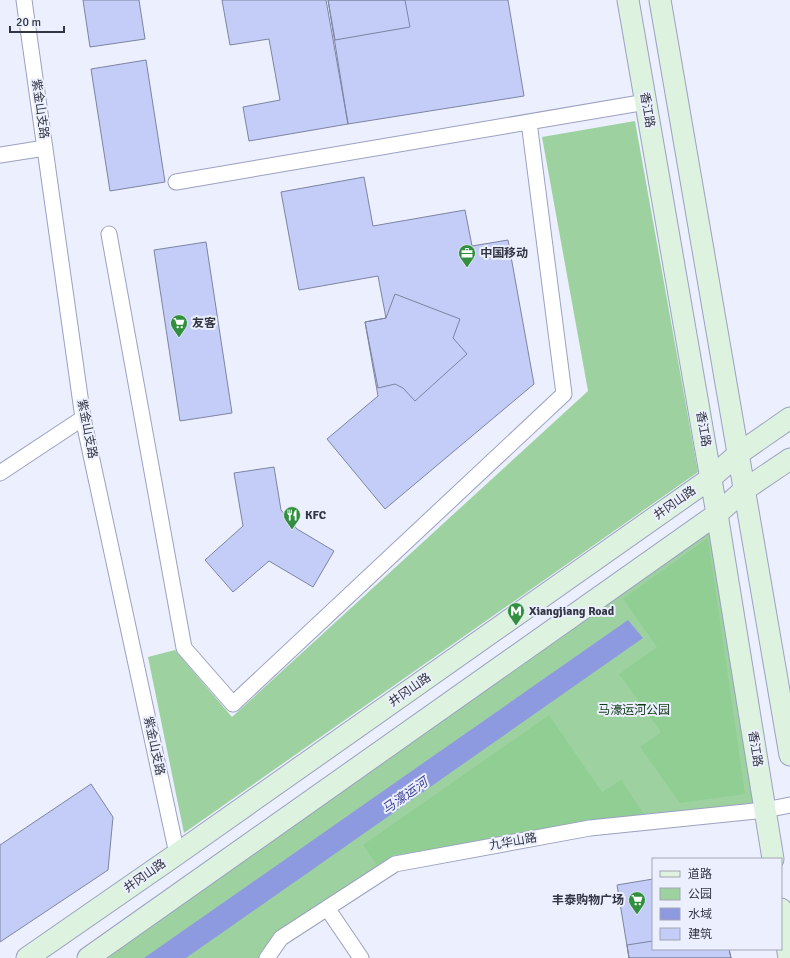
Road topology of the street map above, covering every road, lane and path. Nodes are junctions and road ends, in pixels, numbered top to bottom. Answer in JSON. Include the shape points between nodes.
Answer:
{"nodes":[{"id":1,"x":24,"y":0,"type":"edge"},
{"id":2,"x":628,"y":0,"type":"edge"},
{"id":3,"x":660,"y":0,"type":"edge"},
{"id":4,"x":646,"y":102,"type":"junction"},
{"id":5,"x":529,"y":122,"type":"junction"},
{"id":6,"x":45,"y":148,"type":"junction"},
{"id":7,"x":0,"y":155,"type":"edge"},
{"id":8,"x":176,"y":182,"type":"dead end"},
{"id":9,"x":109,"y":234,"type":"dead end"},
{"id":10,"x":83,"y":418,"type":"junction"},
{"id":11,"x":790,"y":418,"type":"edge"},
{"id":12,"x":738,"y":454,"type":"junction"},
{"id":13,"x":790,"y":458,"type":"edge"},
{"id":14,"x":0,"y":473,"type":"edge"},
{"id":15,"x":711,"y":478,"type":"junction"},
{"id":16,"x":744,"y":490,"type":"junction"},
{"id":17,"x":717,"y":514,"type":"junction"},
{"id":18,"x":790,"y":755,"type":"edge"},
{"id":19,"x":790,"y":805,"type":"edge"},
{"id":20,"x":765,"y":810,"type":"junction"},
{"id":21,"x":177,"y":854,"type":"junction"},
{"id":22,"x":773,"y":858,"type":"edge"},
{"id":23,"x":327,"y":908,"type":"junction"},
{"id":24,"x":782,"y":915,"type":"edge"},
{"id":25,"x":27,"y":958,"type":"edge"},
{"id":26,"x":88,"y":958,"type":"edge"},
{"id":27,"x":267,"y":958,"type":"edge"},
{"id":28,"x":361,"y":958,"type":"edge"},
{"id":29,"x":789,"y":958,"type":"edge"}],
"edges":[{"from":1,"to":6,"type":"street","name":"紫金山支路"},
{"from":2,"to":4,"type":"main road","name":"香江路"},
{"from":3,"to":12,"type":"main road"},
{"from":4,"to":5,"type":"street"},
{"from":4,"to":15,"type":"main road","name":"香江路"},
{"from":5,"to":8,"type":"street"},
{"from":5,"to":9,"type":"street","via":[[564,394],[233,704],[184,648]]},
{"from":6,"to":7,"type":"street"},
{"from":6,"to":10,"type":"street","name":"紫金山支路"},
{"from":10,"to":14,"type":"street"},
{"from":10,"to":21,"type":"street","name":"紫金山支路"},
{"from":11,"to":12,"type":"main road","name":"井冈山路"},
{"from":12,"to":15,"type":"main road","name":"井冈山路"},
{"from":12,"to":16,"type":"main road"},
{"from":13,"to":16,"type":"main road"},
{"from":15,"to":17,"type":"main road","name":"香江路"},
{"from":15,"to":21,"type":"main road","name":"井冈山路"},
{"from":16,"to":17,"type":"main road"},
{"from":16,"to":18,"type":"main road"},
{"from":17,"to":20,"type":"main road","name":"香江路"},
{"from":17,"to":26,"type":"main road"},
{"from":19,"to":20,"type":"street","name":"九华山路"},
{"from":20,"to":22,"type":"main road","name":"香江路"},
{"from":20,"to":23,"type":"street","name":"九华山路","via":[[590,828],[395,864]]},
{"from":21,"to":25,"type":"main road","name":"井冈山路"},
{"from":23,"to":27,"type":"street","name":"九华山路","via":[[281,938]]},
{"from":23,"to":28,"type":"street"},
{"from":24,"to":29,"type":"main road"}]}
